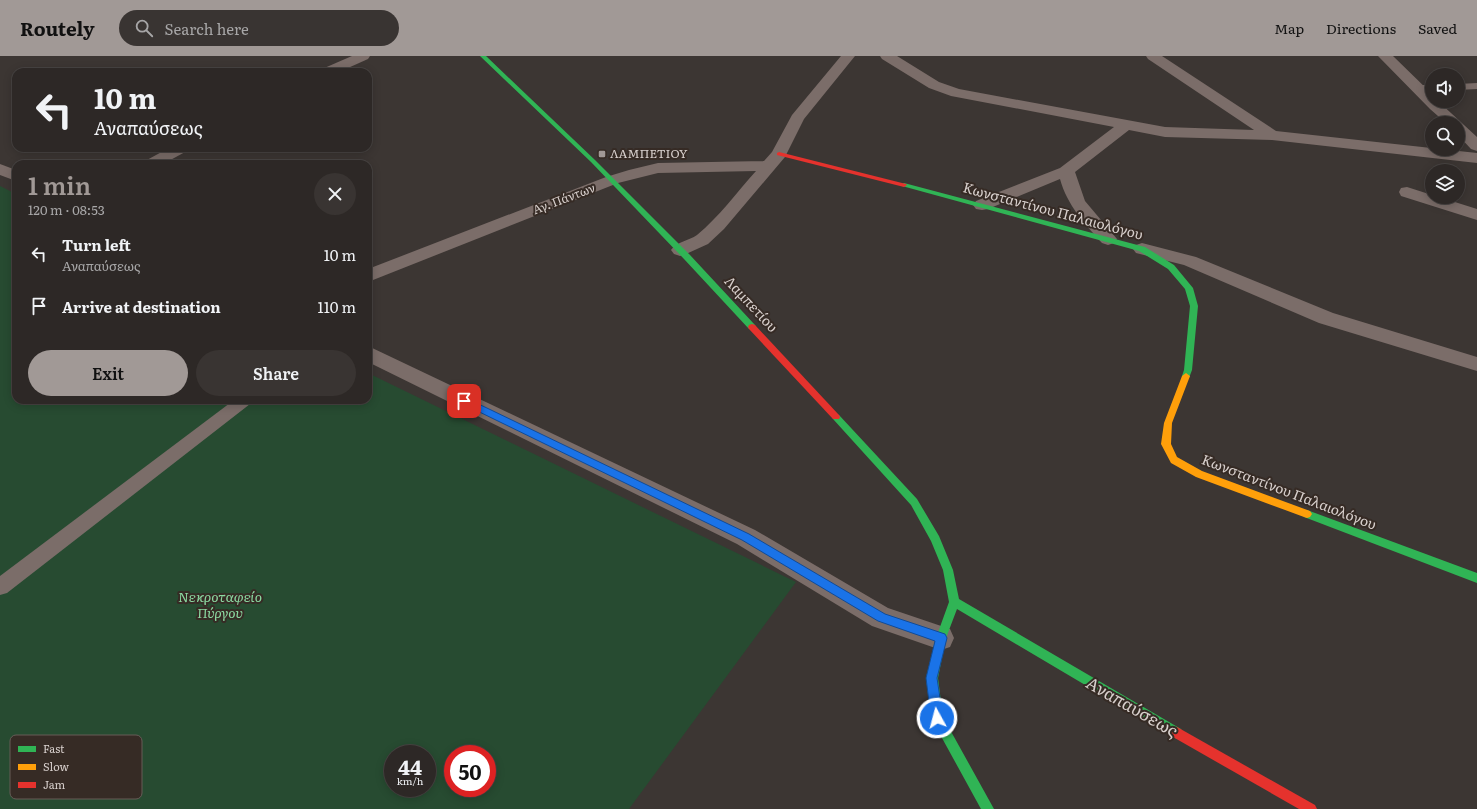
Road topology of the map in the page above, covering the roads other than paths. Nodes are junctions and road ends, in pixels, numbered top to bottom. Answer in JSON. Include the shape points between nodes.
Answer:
{"nodes":[{"id":1,"x":363,"y":56,"type":"edge"},
{"id":2,"x":483,"y":56,"type":"edge"},
{"id":3,"x":848,"y":56,"type":"edge"},
{"id":4,"x":887,"y":56,"type":"edge"},
{"id":5,"x":1153,"y":56,"type":"edge"},
{"id":6,"x":1385,"y":56,"type":"edge"},
{"id":7,"x":336,"y":68,"type":"edge"},
{"id":8,"x":1477,"y":86,"type":"edge"},
{"id":9,"x":1465,"y":87,"type":"edge"},
{"id":10,"x":1425,"y":88,"type":"edge"},
{"id":11,"x":1437,"y":108,"type":"edge"},
{"id":12,"x":1447,"y":116,"type":"edge"},
{"id":13,"x":1126,"y":125,"type":"junction"},
{"id":14,"x":1465,"y":133,"type":"edge"},
{"id":15,"x":1272,"y":135,"type":"junction"},
{"id":16,"x":1477,"y":146,"type":"edge"},
{"id":17,"x":174,"y":152,"type":"edge"},
{"id":18,"x":1477,"y":158,"type":"edge"},
{"id":19,"x":158,"y":160,"type":"edge"},
{"id":20,"x":774,"y":160,"type":"junction"},
{"id":21,"x":0,"y":169,"type":"edge"},
{"id":22,"x":1066,"y":171,"type":"junction"},
{"id":23,"x":12,"y":174,"type":"edge"},
{"id":24,"x":612,"y":180,"type":"junction"},
{"id":25,"x":1407,"y":192,"type":"dead end"},
{"id":26,"x":982,"y":206,"type":"junction"},
{"id":27,"x":1477,"y":215,"type":"edge"},
{"id":28,"x":1108,"y":239,"type":"junction"},
{"id":29,"x":1142,"y":248,"type":"junction"},
{"id":30,"x":680,"y":250,"type":"junction"},
{"id":31,"x":372,"y":274,"type":"edge"},
{"id":32,"x":372,"y":355,"type":"edge"},
{"id":33,"x":1477,"y":364,"type":"edge"},
{"id":34,"x":240,"y":404,"type":"edge"},
{"id":35,"x":1477,"y":578,"type":"edge"},
{"id":36,"x":0,"y":587,"type":"edge"},
{"id":37,"x":954,"y":602,"type":"junction"},
{"id":38,"x":941,"y":638,"type":"junction"},
{"id":39,"x":988,"y":809,"type":"edge"},
{"id":40,"x":1311,"y":809,"type":"edge"}],
"edges":[{"from":1,"to":7,"type":"street"},
{"from":2,"to":24,"type":"main road","name":"Λαμπετίου"},
{"from":3,"to":20,"type":"street","via":[[797,118]]},
{"from":4,"to":13,"type":"street","via":[[934,85],[956,93]]},
{"from":5,"to":15,"type":"street"},
{"from":6,"to":10,"type":"street"},
{"from":8,"to":9,"type":"lane"},
{"from":11,"to":12,"type":"street"},
{"from":13,"to":15,"type":"street","via":[[1165,132]]},
{"from":13,"to":22,"type":"street","via":[[1089,156]]},
{"from":14,"to":16,"type":"street"},
{"from":15,"to":18,"type":"street"},
{"from":17,"to":19,"type":"street"},
{"from":20,"to":24,"type":"street","name":"Αγ. Πάντων","via":[[658,168]]},
{"from":20,"to":26,"type":"main road","name":"Κωνσταντίνου Παλαιολόγου"},
{"from":20,"to":30,"type":"street","via":[[718,225],[702,240]]},
{"from":21,"to":23,"type":"street"},
{"from":22,"to":26,"type":"street"},
{"from":22,"to":28,"type":"street","via":[[1080,208]]},
{"from":24,"to":30,"type":"main road","name":"Λαμπετίου"},
{"from":24,"to":31,"type":"street","name":"Αγ. Πάντων"},
{"from":25,"to":27,"type":"street"},
{"from":26,"to":28,"type":"main road","name":"Κωνσταντίνου Παλαιολόγου"},
{"from":28,"to":29,"type":"main road","name":"Κωνσταντίνου Παλαιολόγου"},
{"from":29,"to":33,"type":"street","via":[[1190,261],[1326,318]]},
{"from":29,"to":35,"type":"main road","name":"Κωνσταντίνου Παλαιολόγου","via":[[1171,267],[1190,288],[1194,306],[1188,370],[1168,423],[1166,444],[1174,460],[1199,474]]},
{"from":30,"to":37,"type":"main road","name":"Λαμπετίου","via":[[914,502],[935,539],[948,570]]},
{"from":32,"to":38,"type":"street","via":[[746,537],[882,618]]},
{"from":34,"to":36,"type":"lane"},
{"from":37,"to":38,"type":"main road"},
{"from":37,"to":40,"type":"main road","name":"Αναπαύσεως","via":[[1130,707]]},
{"from":38,"to":39,"type":"main road","via":[[932,678],[937,718]]}]}
